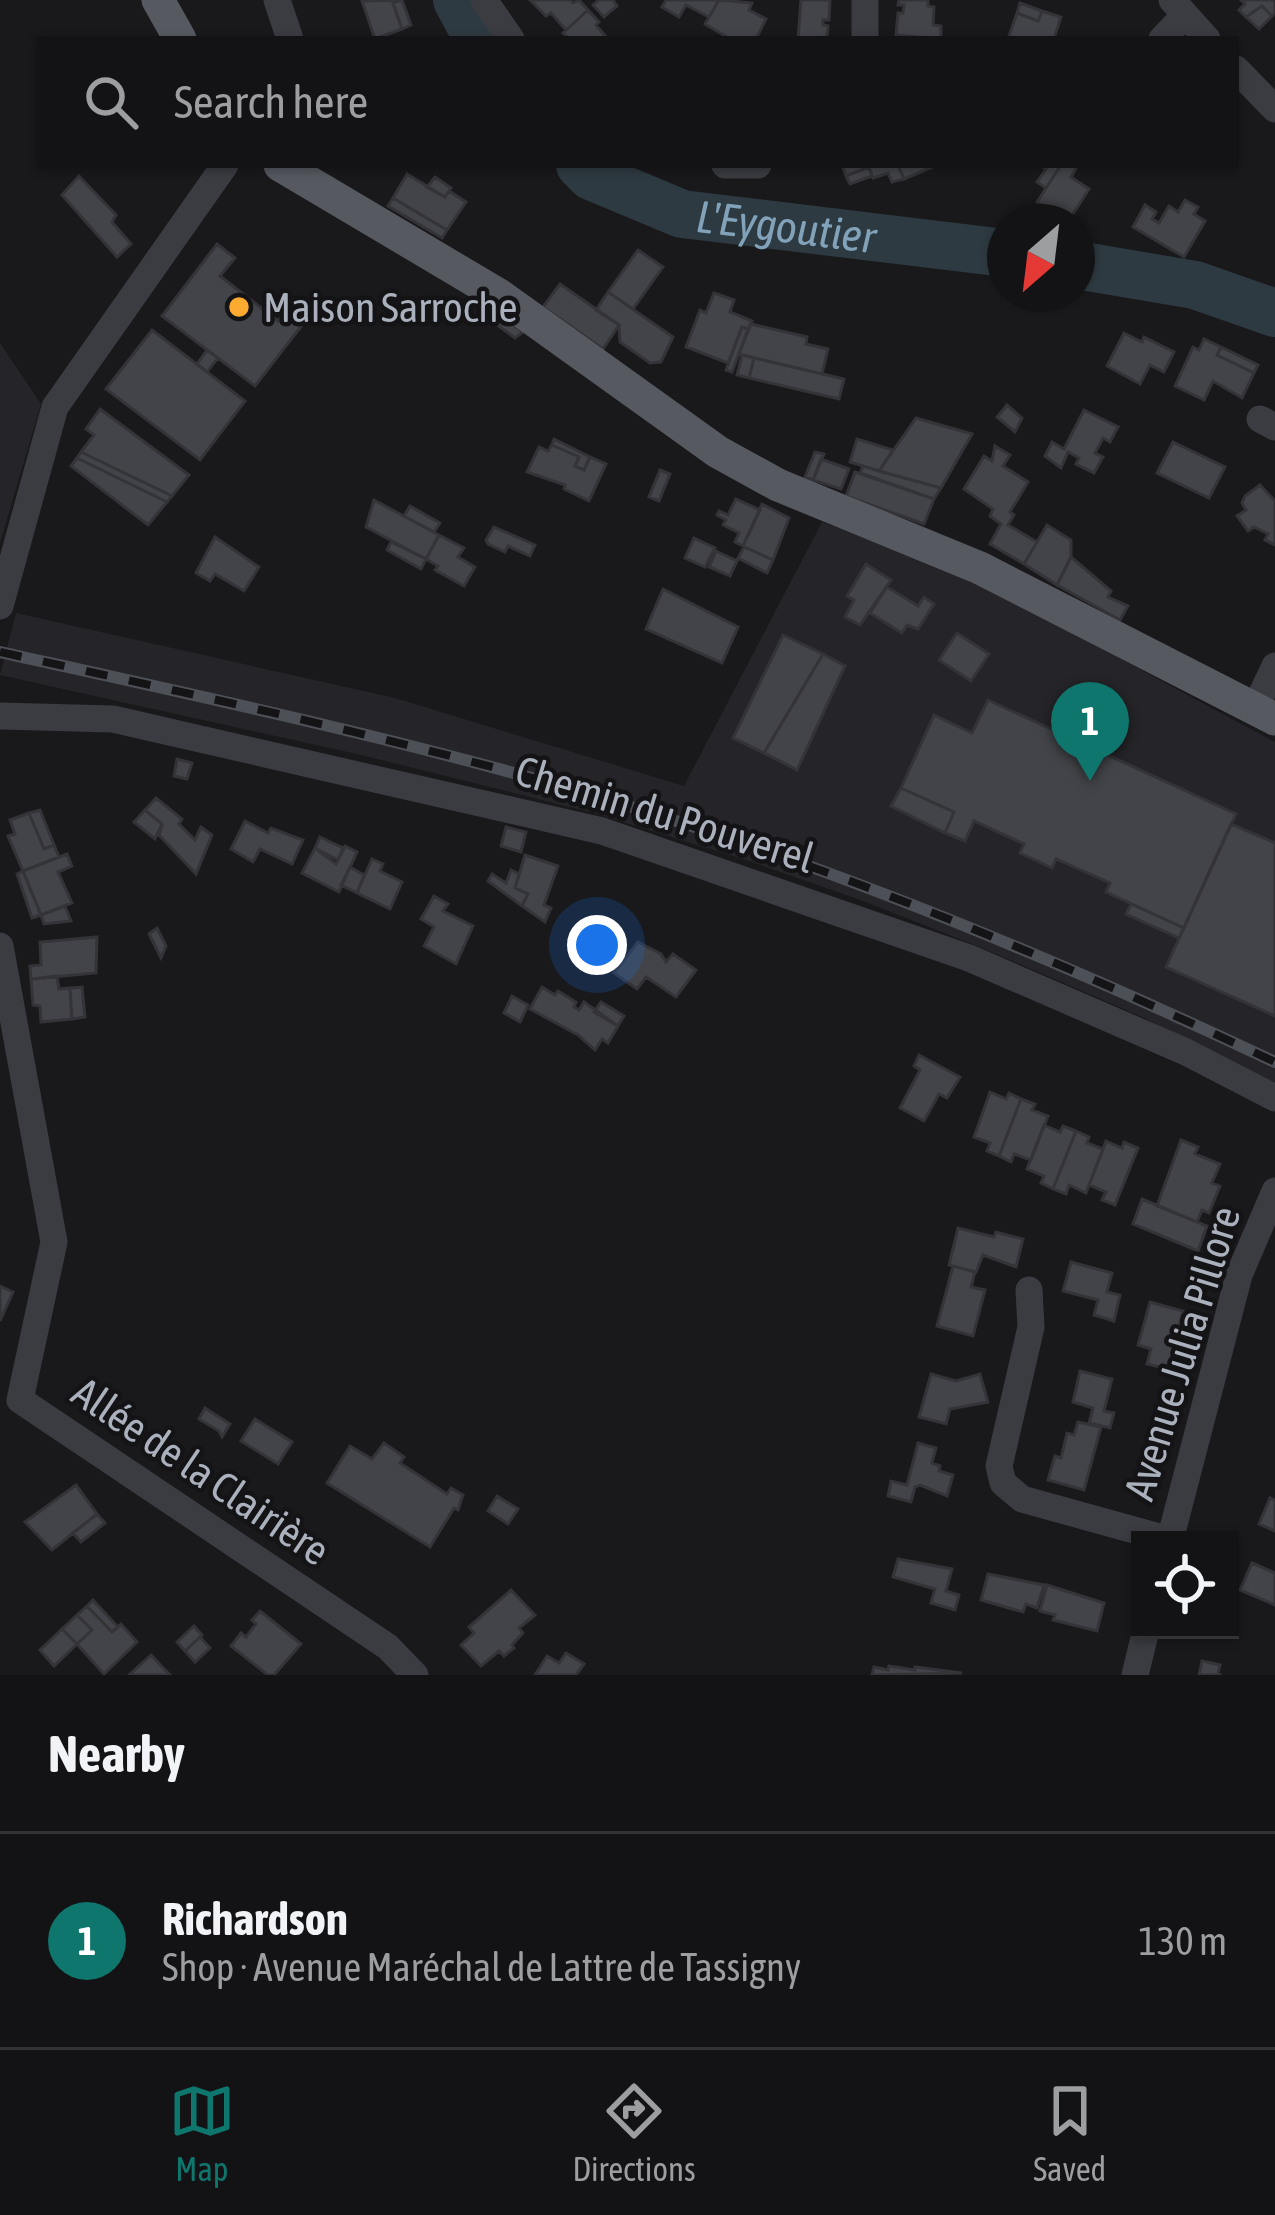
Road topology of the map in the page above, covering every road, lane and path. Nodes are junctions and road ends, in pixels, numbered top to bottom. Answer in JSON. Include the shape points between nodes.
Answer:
{"nodes":[{"id":1,"x":158,"y":0,"type":"edge"},
{"id":2,"x":277,"y":0,"type":"edge"},
{"id":3,"x":484,"y":0,"type":"edge"},
{"id":4,"x":865,"y":0,"type":"edge"},
{"id":5,"x":1178,"y":8,"type":"edge"},
{"id":6,"x":178,"y":36,"type":"edge"},
{"id":7,"x":289,"y":36,"type":"edge"},
{"id":8,"x":509,"y":36,"type":"edge"},
{"id":9,"x":865,"y":36,"type":"edge"},
{"id":10,"x":1164,"y":36,"type":"edge"},
{"id":11,"x":1204,"y":36,"type":"edge"},
{"id":12,"x":1239,"y":72,"type":"edge"},
{"id":13,"x":1275,"y":109,"type":"edge"},
{"id":14,"x":223,"y":168,"type":"edge"},
{"id":15,"x":285,"y":168,"type":"edge"},
{"id":16,"x":0,"y":606,"type":"edge"},
{"id":17,"x":1275,"y":666,"type":"edge"},
{"id":18,"x":1265,"y":713,"type":"edge"},
{"id":19,"x":0,"y":716,"type":"edge"},
{"id":20,"x":0,"y":946,"type":"edge"},
{"id":21,"x":1275,"y":1098,"type":"edge"},
{"id":22,"x":1275,"y":1191,"type":"edge"},
{"id":23,"x":1029,"y":1290,"type":"dead end"},
{"id":24,"x":1138,"y":1531,"type":"edge"},
{"id":25,"x":1172,"y":1531,"type":"edge"},
{"id":26,"x":1144,"y":1639,"type":"edge"},
{"id":27,"x":416,"y":1675,"type":"edge"},
{"id":28,"x":1135,"y":1675,"type":"edge"}],
"edges":[{"from":1,"to":6,"type":"main road"},
{"from":2,"to":7,"type":"street"},
{"from":3,"to":8,"type":"street"},
{"from":4,"to":9,"type":"street"},
{"from":5,"to":10,"type":"street"},
{"from":5,"to":11,"type":"street"},
{"from":12,"to":13,"type":"street"},
{"from":14,"to":16,"type":"street","via":[[55,407]]},
{"from":15,"to":18,"type":"main road","via":[[499,296],[718,452],[980,568]]},
{"from":17,"to":18,"type":"street"},
{"from":19,"to":21,"type":"street","name":"Chemin du Pouverel","via":[[113,719],[602,831],[969,958]]},
{"from":20,"to":27,"type":"street","name":"Allée de la Clairière","via":[[54,1242],[20,1400],[388,1647]]},
{"from":22,"to":25,"type":"street","name":"Avenue Julia Pillore","via":[[1239,1275]]},
{"from":23,"to":24,"type":"street","via":[[1031,1327],[999,1466],[1003,1483],[1022,1499]]},
{"from":26,"to":28,"type":"street"}]}
